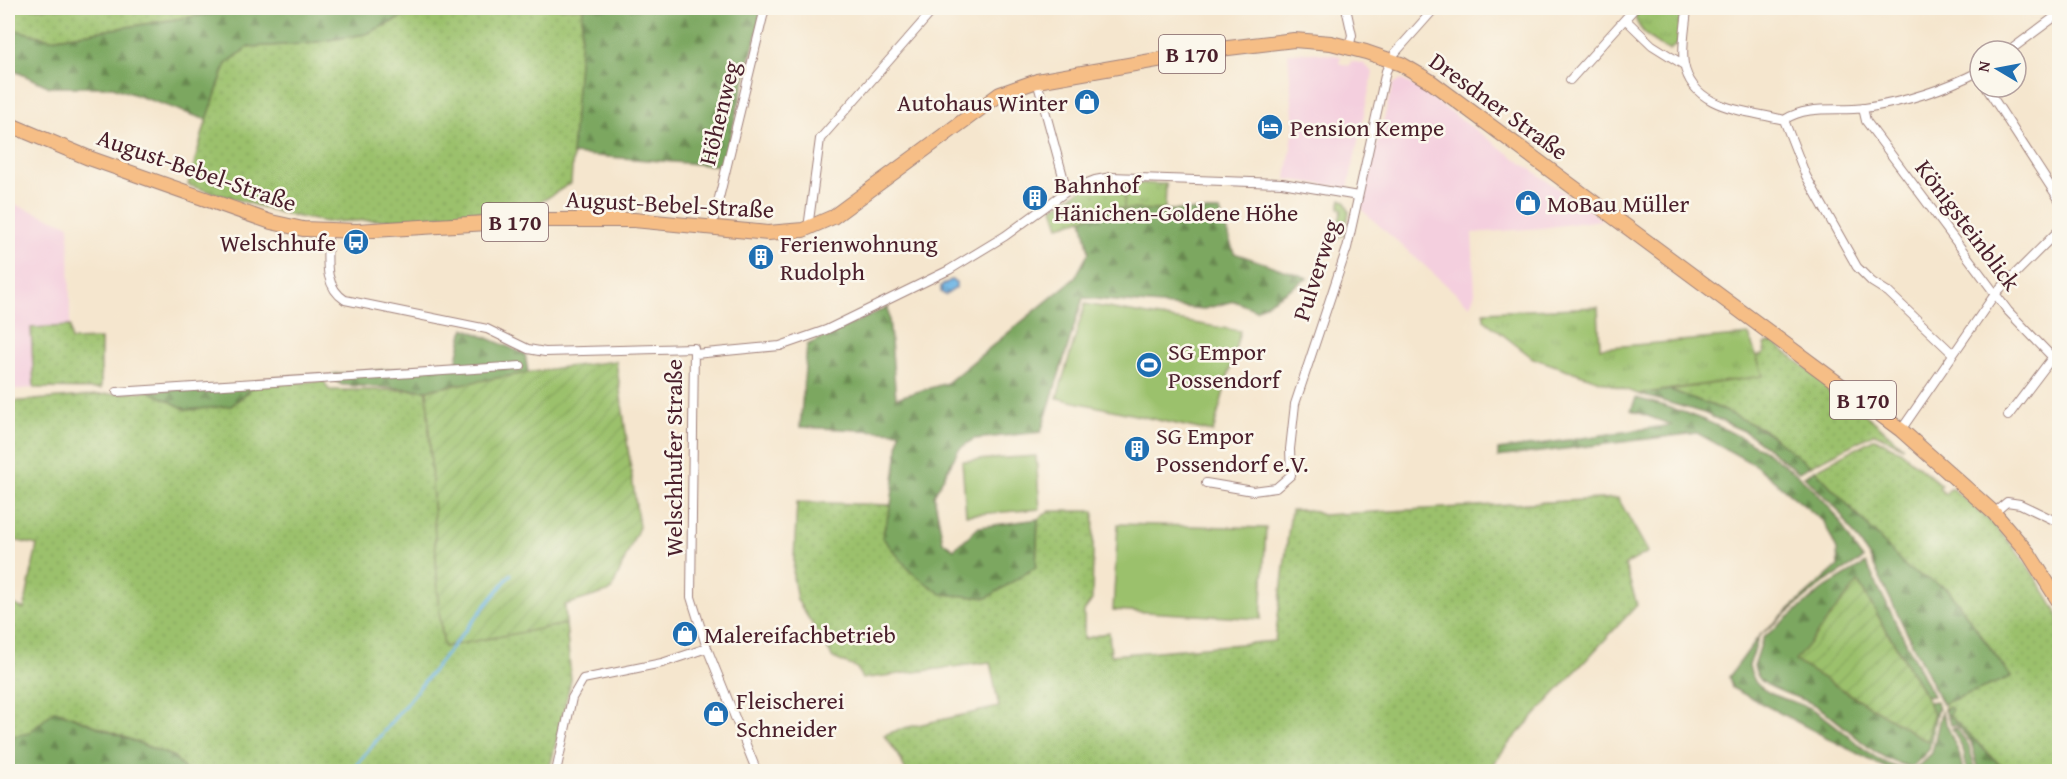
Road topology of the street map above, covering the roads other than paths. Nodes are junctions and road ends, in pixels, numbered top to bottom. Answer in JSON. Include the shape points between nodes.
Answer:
{"nodes":[{"id":1,"x":765,"y":8,"type":"edge"},
{"id":2,"x":934,"y":8,"type":"edge"},
{"id":3,"x":1346,"y":8,"type":"edge"},
{"id":4,"x":1435,"y":8,"type":"edge"},
{"id":5,"x":1635,"y":8,"type":"edge"},
{"id":6,"x":1687,"y":8,"type":"edge"},
{"id":7,"x":2060,"y":13,"type":"edge"},
{"id":8,"x":1625,"y":19,"type":"junction"},
{"id":9,"x":2025,"y":39,"type":"edge"},
{"id":10,"x":1349,"y":47,"type":"junction"},
{"id":11,"x":1392,"y":60,"type":"junction"},
{"id":12,"x":1684,"y":65,"type":"junction"},
{"id":13,"x":1968,"y":77,"type":"edge"},
{"id":14,"x":1570,"y":80,"type":"dead end"},
{"id":15,"x":1037,"y":81,"type":"junction"},
{"id":16,"x":1994,"y":99,"type":"edge"},
{"id":17,"x":1863,"y":108,"type":"junction"},
{"id":18,"x":1784,"y":120,"type":"junction"},
{"id":19,"x":8,"y":124,"type":"edge"},
{"id":20,"x":1067,"y":191,"type":"junction"},
{"id":21,"x":1358,"y":196,"type":"junction"},
{"id":22,"x":2060,"y":201,"type":"edge"},
{"id":23,"x":712,"y":227,"type":"junction"},
{"id":24,"x":808,"y":228,"type":"junction"},
{"id":25,"x":2060,"y":229,"type":"edge"},
{"id":26,"x":328,"y":232,"type":"junction"},
{"id":27,"x":1995,"y":294,"type":"junction"},
{"id":28,"x":1952,"y":353,"type":"junction"},
{"id":29,"x":695,"y":354,"type":"junction"},
{"id":30,"x":2052,"y":358,"type":"junction"},
{"id":31,"x":2060,"y":365,"type":"edge"},
{"id":32,"x":521,"y":366,"type":"dead end"},
{"id":33,"x":117,"y":392,"type":"dead end"},
{"id":34,"x":2008,"y":416,"type":"dead end"},
{"id":35,"x":1901,"y":430,"type":"junction"},
{"id":36,"x":1206,"y":483,"type":"dead end"},
{"id":37,"x":1994,"y":513,"type":"junction"},
{"id":38,"x":2060,"y":523,"type":"edge"},
{"id":39,"x":2059,"y":602,"type":"edge"},
{"id":40,"x":707,"y":648,"type":"junction"},
{"id":41,"x":555,"y":771,"type":"edge"},
{"id":42,"x":757,"y":771,"type":"edge"}],
"edges":[{"from":1,"to":23,"type":"street","name":"Höhenweg"},
{"from":2,"to":24,"type":"street","via":[[820,139]]},
{"from":3,"to":10,"type":"street","via":[[1352,34]]},
{"from":4,"to":11,"type":"street"},
{"from":5,"to":8,"type":"street"},
{"from":6,"to":12,"type":"street"},
{"from":7,"to":9,"type":"street"},
{"from":8,"to":12,"type":"street","via":[[1652,45]]},
{"from":8,"to":14,"type":"street"},
{"from":10,"to":11,"type":"main road","name":"Dresdner Straße","number":"B 170"},
{"from":10,"to":15,"type":"main road","name":"Dresdner Straße","number":"B 170","via":[[1271,41]]},
{"from":11,"to":21,"type":"street","name":"Pulverweg"},
{"from":11,"to":35,"type":"main road","name":"Dresdner Straße","number":"B 170","via":[[1430,81]]},
{"from":12,"to":18,"type":"street","via":[[1700,94],[1718,105]]},
{"from":13,"to":17,"type":"street","via":[[1897,102]]},
{"from":15,"to":20,"type":"street"},
{"from":15,"to":24,"type":"main road","name":"Dresdner Straße","number":"B 170","via":[[1000,94],[833,217]]},
{"from":16,"to":22,"type":"street"},
{"from":17,"to":18,"type":"street","via":[[1810,110]]},
{"from":17,"to":27,"type":"street","name":"Königsteinblick","via":[[1866,121]]},
{"from":18,"to":28,"type":"street","via":[[1806,176],[1857,267]]},
{"from":19,"to":26,"type":"main road","name":"August-Bebel-Straße","number":"B 170","via":[[89,158],[271,222]]},
{"from":20,"to":21,"type":"street","via":[[1111,177],[1293,184]]},
{"from":20,"to":29,"type":"street","via":[[949,270],[826,330],[780,346]]},
{"from":21,"to":36,"type":"street","name":"Pulverweg","via":[[1341,270],[1295,404],[1291,475],[1276,488],[1253,491]]},
{"from":23,"to":24,"type":"main road","name":"August-Bebel-Straße","number":"B 170","via":[[768,233]]},
{"from":23,"to":26,"type":"main road","name":"August-Bebel-Straße","number":"B 170","via":[[634,220],[535,220]]},
{"from":25,"to":27,"type":"street"},
{"from":26,"to":29,"type":"street","name":"Welschhufer Straße","via":[[329,282],[345,300],[487,329],[528,349],[694,348]]},
{"from":27,"to":28,"type":"street"},
{"from":27,"to":30,"type":"street","name":"Königsteinblick"},
{"from":28,"to":35,"type":"street"},
{"from":29,"to":40,"type":"street","name":"Welschhufer Straße","via":[[691,597]]},
{"from":30,"to":31,"type":"street","name":"Königsteinblick"},
{"from":30,"to":34,"type":"street"},
{"from":32,"to":33,"type":"street"},
{"from":35,"to":37,"type":"main road","name":"Dresdner Straße","number":"B 170"},
{"from":37,"to":38,"type":"street","via":[[2007,502]]},
{"from":37,"to":39,"type":"main road","name":"Dresdner Straße","number":"B 170","via":[[2029,554]]},
{"from":40,"to":41,"type":"street","via":[[662,663],[583,679],[572,698]]},
{"from":40,"to":42,"type":"street","name":"Welschhufer Straße"}]}
